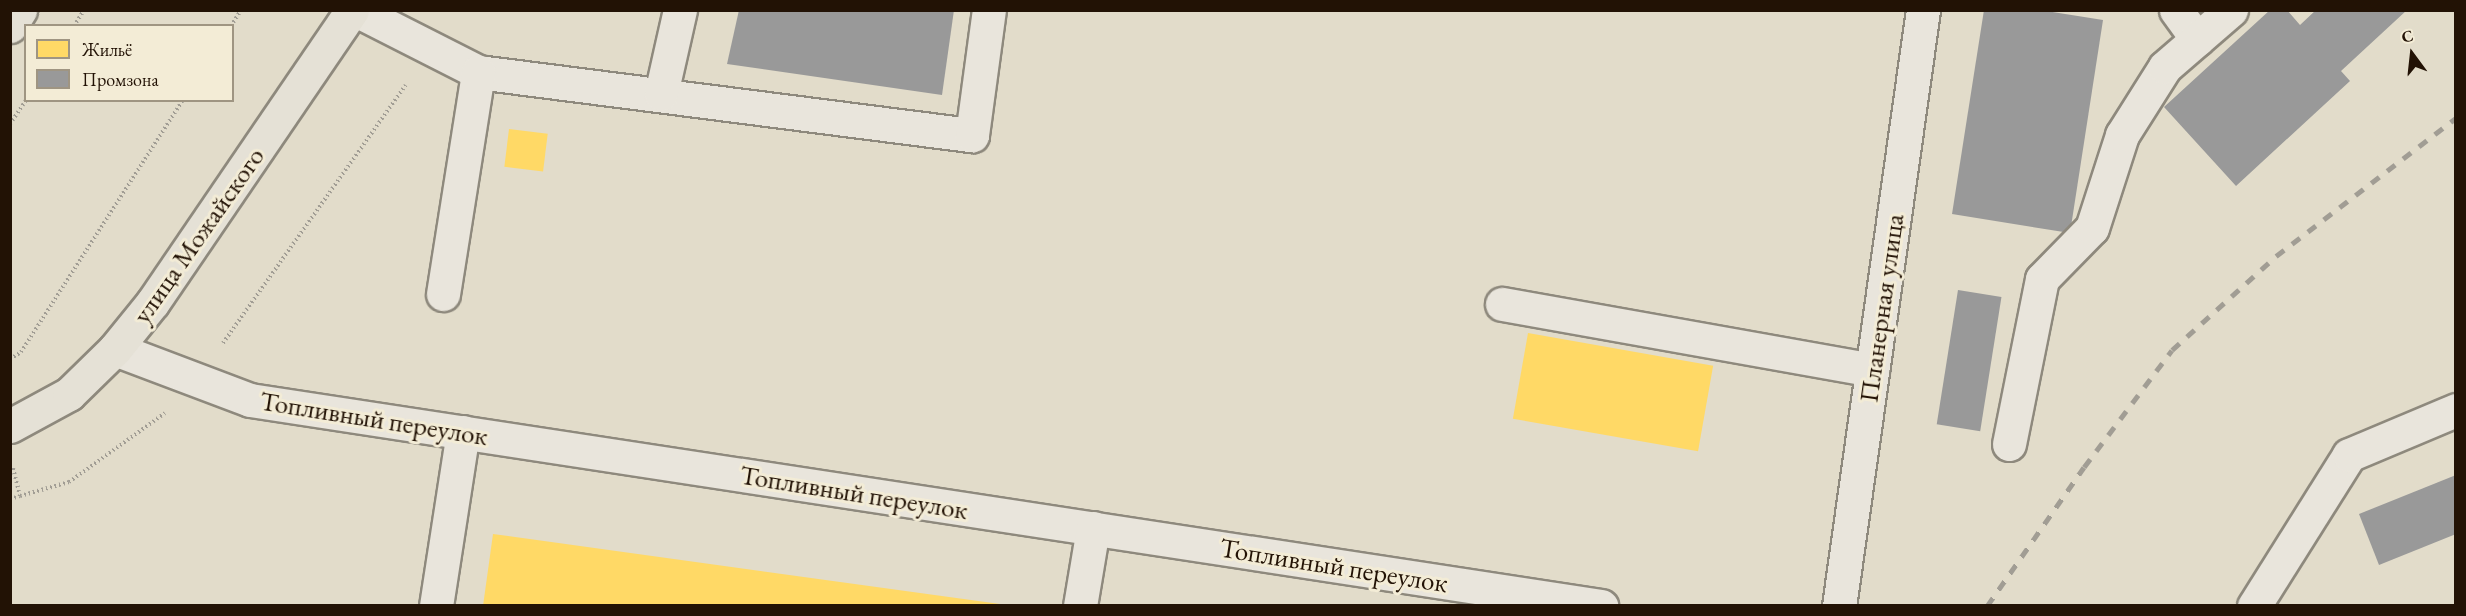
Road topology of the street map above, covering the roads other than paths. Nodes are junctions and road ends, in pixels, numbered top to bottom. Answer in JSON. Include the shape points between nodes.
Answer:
{"nodes":[{"id":1,"x":21,"y":10,"type":"edge"},
{"id":2,"x":354,"y":10,"type":"edge"},
{"id":3,"x":680,"y":10,"type":"edge"},
{"id":4,"x":989,"y":10,"type":"edge"},
{"id":5,"x":1923,"y":10,"type":"edge"},
{"id":6,"x":2175,"y":10,"type":"edge"},
{"id":7,"x":2230,"y":10,"type":"edge"},
{"id":8,"x":10,"y":26,"type":"edge"},
{"id":9,"x":2197,"y":39,"type":"junction"},
{"id":10,"x":478,"y":72,"type":"junction"},
{"id":11,"x":661,"y":94,"type":"junction"},
{"id":12,"x":443,"y":294,"type":"dead end"},
{"id":13,"x":1502,"y":304,"type":"dead end"},
{"id":14,"x":114,"y":349,"type":"junction"},
{"id":15,"x":1872,"y":370,"type":"junction"},
{"id":16,"x":2456,"y":410,"type":"edge"},
{"id":17,"x":10,"y":426,"type":"edge"},
{"id":18,"x":463,"y":432,"type":"junction"},
{"id":19,"x":2009,"y":444,"type":"dead end"},
{"id":20,"x":1093,"y":528,"type":"junction"},
{"id":21,"x":436,"y":606,"type":"edge"},
{"id":22,"x":1080,"y":606,"type":"edge"},
{"id":23,"x":1601,"y":606,"type":"edge"},
{"id":24,"x":1839,"y":606,"type":"edge"},
{"id":25,"x":2254,"y":606,"type":"edge"}],
"edges":[{"from":1,"to":8,"type":"main road"},
{"from":2,"to":10,"type":"street"},
{"from":2,"to":14,"type":"main road","name":"улица Можайского","via":[[153,302]]},
{"from":3,"to":11,"type":"street"},
{"from":4,"to":11,"type":"street","via":[[972,135]]},
{"from":5,"to":15,"type":"street","name":"Планерная улица"},
{"from":6,"to":9,"type":"street"},
{"from":7,"to":9,"type":"street"},
{"from":9,"to":19,"type":"street","via":[[2165,67],[2122,135],[2092,228],[2042,279]]},
{"from":10,"to":11,"type":"street"},
{"from":10,"to":12,"type":"street"},
{"from":13,"to":15,"type":"street"},
{"from":14,"to":17,"type":"main road","name":"улица Можайского","via":[[69,394]]},
{"from":14,"to":18,"type":"street","name":"Топливный переулок","via":[[250,400]]},
{"from":15,"to":24,"type":"street","name":"Планерная улица"},
{"from":16,"to":25,"type":"street","via":[[2349,455]]},
{"from":18,"to":20,"type":"street","name":"Топливный переулок"},
{"from":18,"to":21,"type":"street"},
{"from":20,"to":22,"type":"street"},
{"from":20,"to":23,"type":"street","name":"Топливный переулок"}]}
